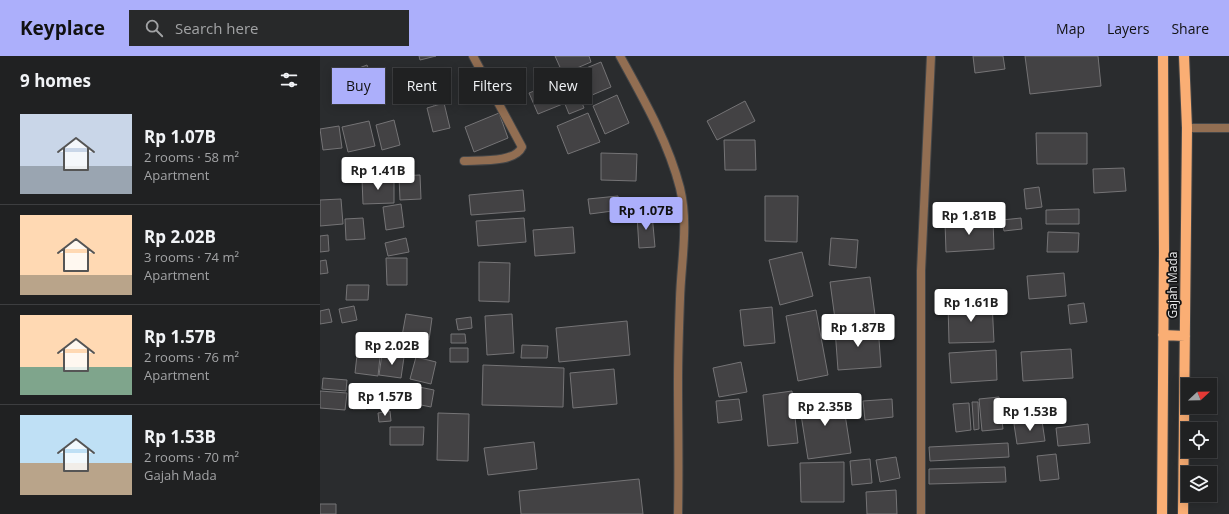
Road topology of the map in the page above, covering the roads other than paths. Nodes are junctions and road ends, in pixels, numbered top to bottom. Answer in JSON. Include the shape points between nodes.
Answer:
{"nodes":[{"id":1,"x":473,"y":56,"type":"edge"},
{"id":2,"x":620,"y":56,"type":"edge"},
{"id":3,"x":931,"y":56,"type":"edge"},
{"id":4,"x":1163,"y":56,"type":"edge"},
{"id":5,"x":1184,"y":56,"type":"edge"},
{"id":6,"x":1187,"y":128,"type":"junction"},
{"id":7,"x":1229,"y":128,"type":"edge"},
{"id":8,"x":464,"y":161,"type":"dead end"},
{"id":9,"x":1164,"y":335,"type":"junction"},
{"id":10,"x":1185,"y":336,"type":"junction"},
{"id":11,"x":678,"y":514,"type":"edge"},
{"id":12,"x":921,"y":514,"type":"edge"},
{"id":13,"x":1162,"y":514,"type":"edge"},
{"id":14,"x":1183,"y":514,"type":"edge"}],
"edges":[{"from":1,"to":8,"type":"street","via":[[522,147],[516,154],[506,158]]},
{"from":2,"to":11,"type":"street","via":[[658,128],[670,157],[680,189],[685,226],[680,286]]},
{"from":3,"to":12,"type":"street","via":[[921,271]]},
{"from":4,"to":9,"type":"main road","name":"Gajah Mada"},
{"from":5,"to":6,"type":"main road","name":"Gajah Mada"},
{"from":6,"to":7,"type":"street"},
{"from":6,"to":10,"type":"main road","name":"Gajah Mada"},
{"from":9,"to":10,"type":"main road"},
{"from":9,"to":13,"type":"main road","name":"Gajah Mada"},
{"from":10,"to":14,"type":"main road","name":"Gajah Mada"}]}
